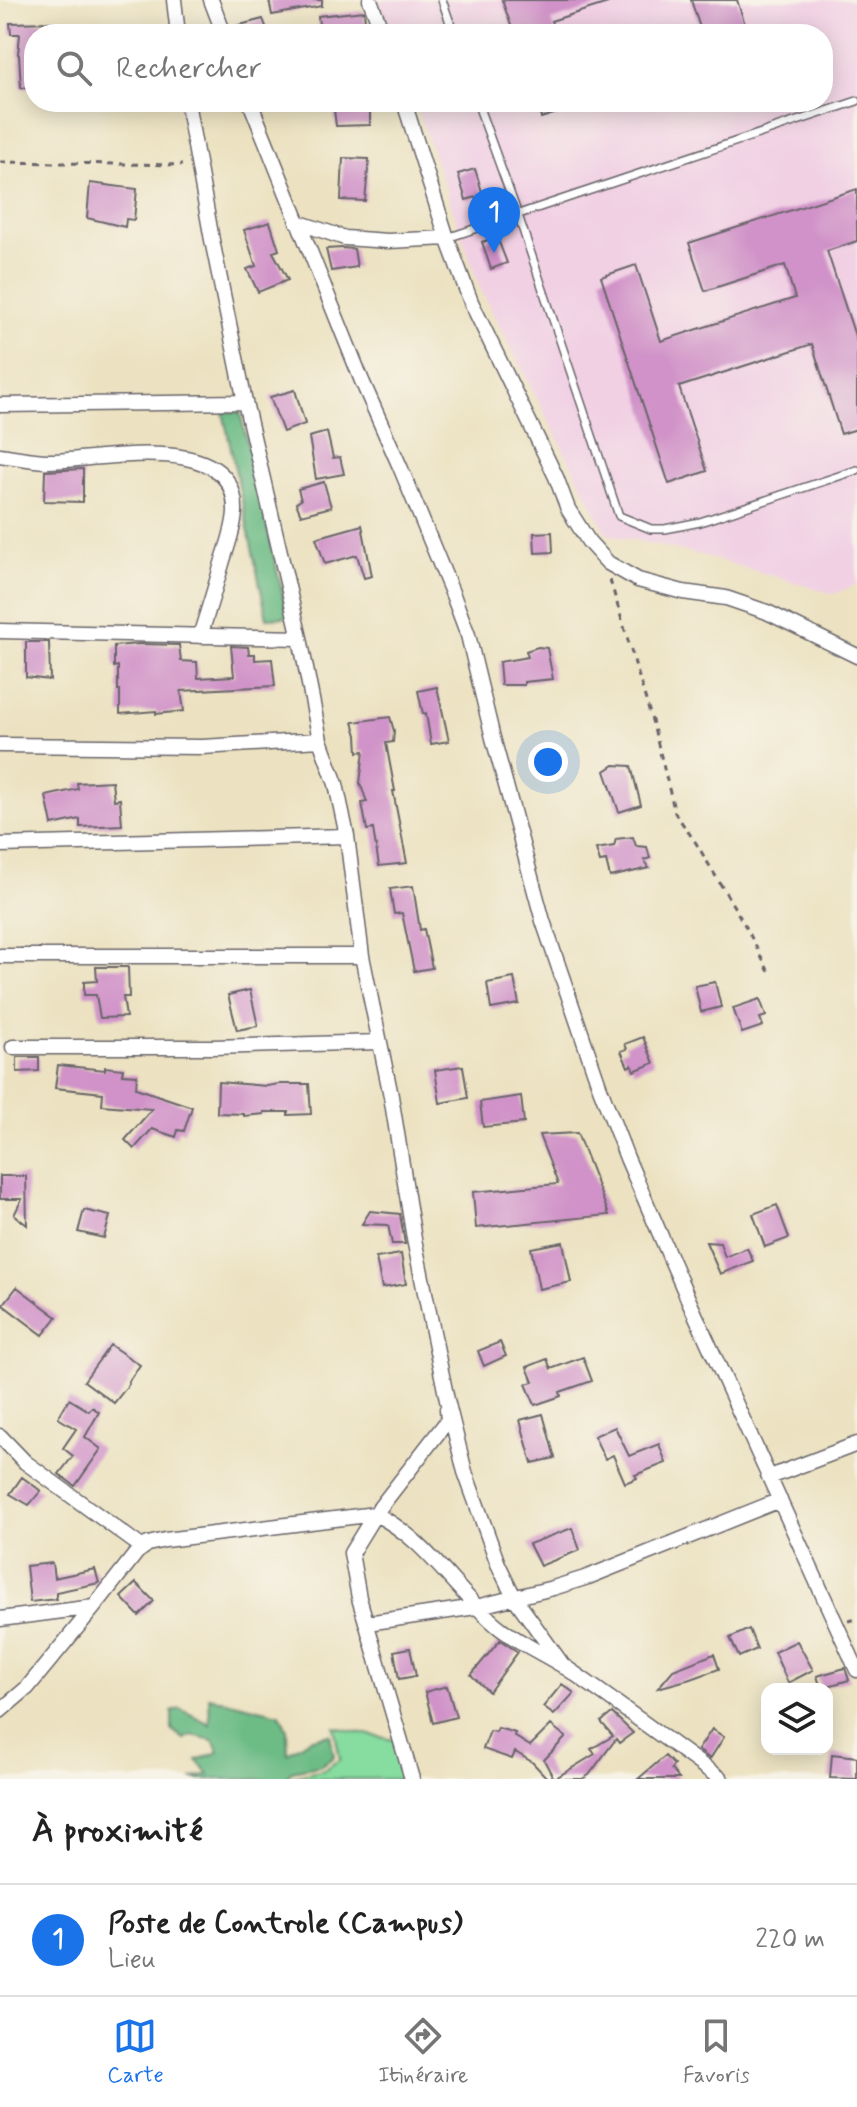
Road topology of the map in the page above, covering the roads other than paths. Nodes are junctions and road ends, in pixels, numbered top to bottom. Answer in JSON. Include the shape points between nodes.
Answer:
{"nodes":[{"id":1,"x":174,"y":0,"type":"edge"},
{"id":2,"x":211,"y":0,"type":"edge"},
{"id":3,"x":370,"y":0,"type":"edge"},
{"id":4,"x":442,"y":0,"type":"edge"},
{"id":5,"x":177,"y":24,"type":"edge"},
{"id":6,"x":220,"y":24,"type":"edge"},
{"id":7,"x":379,"y":24,"type":"edge"},
{"id":8,"x":450,"y":24,"type":"edge"},
{"id":9,"x":857,"y":101,"type":"edge"},
{"id":10,"x":833,"y":109,"type":"edge"},
{"id":11,"x":189,"y":112,"type":"edge"},
{"id":12,"x":254,"y":112,"type":"edge"},
{"id":13,"x":407,"y":112,"type":"edge"},
{"id":14,"x":481,"y":112,"type":"edge"},
{"id":15,"x":824,"y":112,"type":"edge"},
{"id":16,"x":518,"y":215,"type":"junction"},
{"id":17,"x":297,"y":222,"type":"junction"},
{"id":18,"x":447,"y":238,"type":"junction"},
{"id":19,"x":245,"y":402,"type":"junction"},
{"id":20,"x":0,"y":405,"type":"edge"},
{"id":21,"x":0,"y":455,"type":"edge"},
{"id":22,"x":857,"y":470,"type":"edge"},
{"id":23,"x":0,"y":631,"type":"edge"},
{"id":24,"x":200,"y":636,"type":"junction"},
{"id":25,"x":300,"y":638,"type":"junction"},
{"id":26,"x":857,"y":656,"type":"edge"},
{"id":27,"x":320,"y":740,"type":"junction"},
{"id":28,"x":0,"y":745,"type":"edge"},
{"id":29,"x":347,"y":836,"type":"junction"},
{"id":30,"x":0,"y":845,"type":"edge"},
{"id":31,"x":0,"y":956,"type":"edge"},
{"id":32,"x":362,"y":956,"type":"junction"},
{"id":33,"x":379,"y":1042,"type":"junction"},
{"id":34,"x":13,"y":1047,"type":"dead end"},
{"id":35,"x":447,"y":1400,"type":"junction"},
{"id":36,"x":0,"y":1436,"type":"edge"},
{"id":37,"x":857,"y":1444,"type":"edge"},
{"id":38,"x":770,"y":1477,"type":"junction"},
{"id":39,"x":780,"y":1500,"type":"junction"},
{"id":40,"x":375,"y":1514,"type":"junction"},
{"id":41,"x":143,"y":1548,"type":"junction"},
{"id":42,"x":514,"y":1597,"type":"junction"},
{"id":43,"x":94,"y":1607,"type":"junction"},
{"id":44,"x":476,"y":1607,"type":"junction"},
{"id":45,"x":0,"y":1619,"type":"edge"},
{"id":46,"x":367,"y":1623,"type":"junction"},
{"id":47,"x":564,"y":1667,"type":"junction"},
{"id":48,"x":857,"y":1670,"type":"edge"},
{"id":49,"x":0,"y":1711,"type":"edge"},
{"id":50,"x":412,"y":1779,"type":"edge"},
{"id":51,"x":721,"y":1779,"type":"edge"}],
"edges":[{"from":1,"to":5,"type":"street"},
{"from":2,"to":6,"type":"street"},
{"from":3,"to":7,"type":"street"},
{"from":4,"to":8,"type":"lane"},
{"from":9,"to":10,"type":"lane"},
{"from":11,"to":19,"type":"street"},
{"from":12,"to":17,"type":"street"},
{"from":13,"to":18,"type":"street"},
{"from":14,"to":16,"type":"lane"},
{"from":15,"to":16,"type":"lane"},
{"from":16,"to":18,"type":"lane"},
{"from":16,"to":22,"type":"lane","via":[[619,516],[665,529]]},
{"from":17,"to":18,"type":"street","via":[[345,238]]},
{"from":17,"to":38,"type":"street","via":[[468,635],[543,921],[600,1088]]},
{"from":18,"to":26,"type":"street","via":[[471,302],[568,509],[603,558],[638,580],[767,612]]},
{"from":19,"to":20,"type":"street"},
{"from":19,"to":25,"type":"street"},
{"from":21,"to":24,"type":"street","via":[[46,461],[166,455],[199,460],[219,470],[233,496],[235,513]]},
{"from":23,"to":24,"type":"street"},
{"from":24,"to":25,"type":"street"},
{"from":25,"to":27,"type":"street"},
{"from":27,"to":28,"type":"street","via":[[202,747]]},
{"from":27,"to":29,"type":"street"},
{"from":29,"to":30,"type":"street"},
{"from":29,"to":32,"type":"street"},
{"from":31,"to":32,"type":"street"},
{"from":32,"to":33,"type":"street"},
{"from":33,"to":34,"type":"street"},
{"from":33,"to":35,"type":"street"},
{"from":35,"to":40,"type":"street","via":[[448,1420]]},
{"from":35,"to":42,"type":"street","via":[[465,1472]]},
{"from":36,"to":41,"type":"street","via":[[25,1462]]},
{"from":37,"to":38,"type":"street"},
{"from":38,"to":39,"type":"street"},
{"from":39,"to":42,"type":"street","via":[[588,1577]]},
{"from":39,"to":48,"type":"street"},
{"from":40,"to":41,"type":"street","via":[[165,1540]]},
{"from":40,"to":44,"type":"street","via":[[411,1537]]},
{"from":40,"to":46,"type":"street","via":[[351,1553]]},
{"from":41,"to":43,"type":"street"},
{"from":42,"to":44,"type":"street"},
{"from":42,"to":47,"type":"street"},
{"from":43,"to":45,"type":"street"},
{"from":43,"to":49,"type":"street","via":[[27,1688]]},
{"from":44,"to":46,"type":"street"},
{"from":44,"to":47,"type":"street"},
{"from":46,"to":50,"type":"street"},
{"from":47,"to":51,"type":"street"}]}
